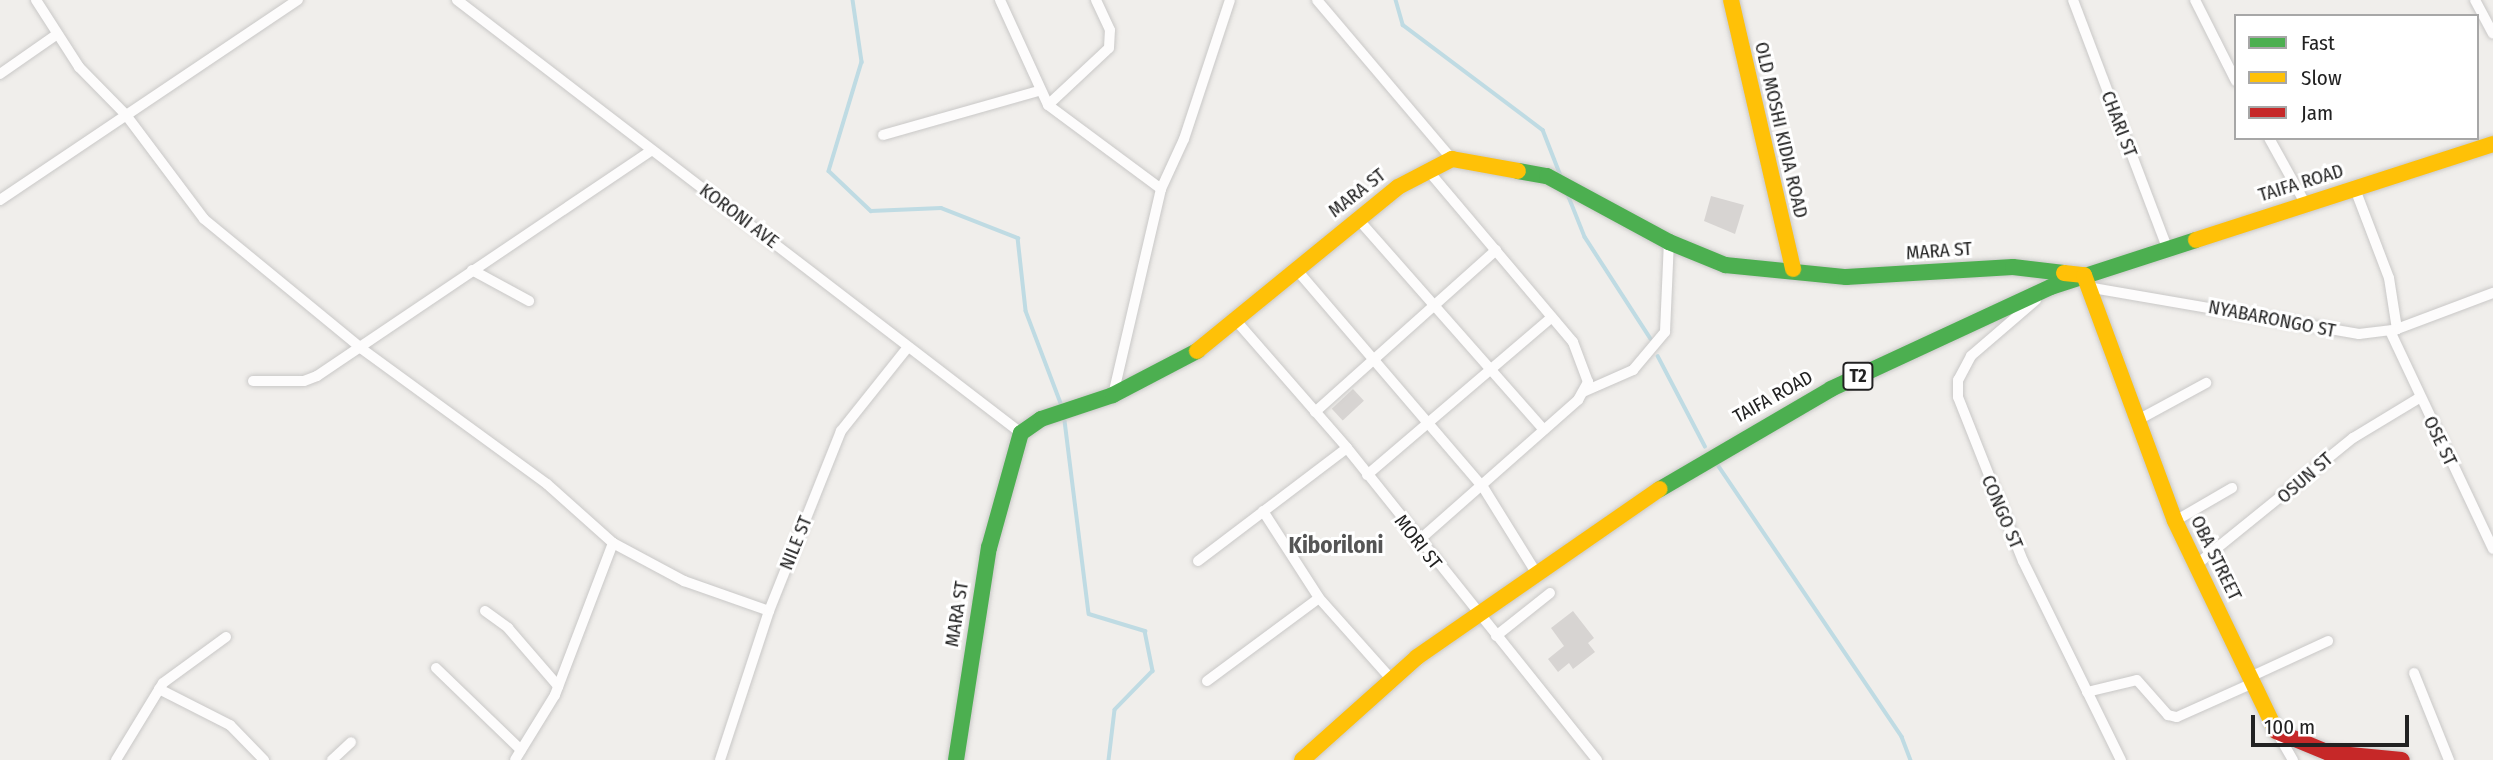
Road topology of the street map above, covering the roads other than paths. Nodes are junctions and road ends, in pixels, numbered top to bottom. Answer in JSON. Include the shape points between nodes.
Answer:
{"nodes":[{"id":1,"x":36,"y":0,"type":"edge"},
{"id":2,"x":298,"y":0,"type":"edge"},
{"id":3,"x":457,"y":0,"type":"edge"},
{"id":4,"x":1000,"y":0,"type":"edge"},
{"id":5,"x":1096,"y":0,"type":"edge"},
{"id":6,"x":1230,"y":0,"type":"edge"},
{"id":7,"x":1317,"y":0,"type":"edge"},
{"id":8,"x":1731,"y":0,"type":"edge"},
{"id":9,"x":2073,"y":0,"type":"edge"},
{"id":10,"x":2195,"y":0,"type":"edge"},
{"id":11,"x":2474,"y":0,"type":"edge"},
{"id":12,"x":2493,"y":34,"type":"edge"},
{"id":13,"x":56,"y":35,"type":"junction"},
{"id":14,"x":0,"y":74,"type":"edge"},
{"id":15,"x":2234,"y":77,"type":"edge"},
{"id":16,"x":1039,"y":90,"type":"junction"},
{"id":17,"x":1048,"y":105,"type":"junction"},
{"id":18,"x":126,"y":115,"type":"junction"},
{"id":19,"x":883,"y":135,"type":"dead end"},
{"id":20,"x":2270,"y":140,"type":"edge"},
{"id":21,"x":2493,"y":144,"type":"edge"},
{"id":22,"x":652,"y":150,"type":"junction"},
{"id":23,"x":1452,"y":159,"type":"junction"},
{"id":24,"x":1426,"y":168,"type":"junction"},
{"id":25,"x":1161,"y":189,"type":"junction"},
{"id":26,"x":2355,"y":189,"type":"junction"},
{"id":27,"x":0,"y":200,"type":"edge"},
{"id":28,"x":2305,"y":203,"type":"junction"},
{"id":29,"x":1357,"y":219,"type":"junction"},
{"id":30,"x":1669,"y":242,"type":"junction"},
{"id":31,"x":2167,"y":247,"type":"junction"},
{"id":32,"x":1496,"y":250,"type":"junction"},
{"id":33,"x":1296,"y":269,"type":"junction"},
{"id":34,"x":1793,"y":269,"type":"junction"},
{"id":35,"x":472,"y":270,"type":"junction"},
{"id":36,"x":2085,"y":281,"type":"junction"},
{"id":37,"x":2051,"y":287,"type":"junction"},
{"id":38,"x":2493,"y":293,"type":"edge"},
{"id":39,"x":529,"y":302,"type":"dead end"},
{"id":40,"x":1434,"y":304,"type":"junction"},
{"id":41,"x":1552,"y":317,"type":"junction"},
{"id":42,"x":1239,"y":324,"type":"junction"},
{"id":43,"x":2393,"y":330,"type":"junction"},
{"id":44,"x":908,"y":347,"type":"junction"},
{"id":45,"x":362,"y":349,"type":"junction"},
{"id":46,"x":1374,"y":357,"type":"junction"},
{"id":47,"x":1491,"y":370,"type":"junction"},
{"id":48,"x":253,"y":381,"type":"dead end"},
{"id":49,"x":2206,"y":383,"type":"dead end"},
{"id":50,"x":1583,"y":392,"type":"junction"},
{"id":51,"x":1113,"y":395,"type":"junction"},
{"id":52,"x":2419,"y":398,"type":"junction"},
{"id":53,"x":1315,"y":412,"type":"junction"},
{"id":54,"x":1430,"y":421,"type":"junction"},
{"id":55,"x":2136,"y":421,"type":"junction"},
{"id":56,"x":1544,"y":430,"type":"junction"},
{"id":57,"x":1021,"y":433,"type":"junction"},
{"id":58,"x":1347,"y":448,"type":"junction"},
{"id":59,"x":1367,"y":475,"type":"junction"},
{"id":60,"x":1483,"y":487,"type":"junction"},
{"id":61,"x":2232,"y":488,"type":"dead end"},
{"id":62,"x":1263,"y":512,"type":"junction"},
{"id":63,"x":2175,"y":521,"type":"junction"},
{"id":64,"x":2488,"y":523,"type":"edge"},
{"id":65,"x":1417,"y":542,"type":"junction"},
{"id":66,"x":613,"y":543,"type":"junction"},
{"id":67,"x":2493,"y":549,"type":"edge"},
{"id":68,"x":1198,"y":561,"type":"dead end"},
{"id":69,"x":2196,"y":565,"type":"junction"},
{"id":70,"x":1537,"y":574,"type":"junction"},
{"id":71,"x":1550,"y":593,"type":"dead end"},
{"id":72,"x":1320,"y":598,"type":"junction"},
{"id":73,"x":485,"y":611,"type":"dead end"},
{"id":74,"x":769,"y":611,"type":"junction"},
{"id":75,"x":1475,"y":614,"type":"junction"},
{"id":76,"x":1496,"y":636,"type":"junction"},
{"id":77,"x":226,"y":637,"type":"dead end"},
{"id":78,"x":2328,"y":641,"type":"dead end"},
{"id":79,"x":436,"y":668,"type":"dead end"},
{"id":80,"x":2414,"y":673,"type":"dead end"},
{"id":81,"x":1392,"y":680,"type":"junction"},
{"id":82,"x":2252,"y":680,"type":"junction"},
{"id":83,"x":1207,"y":681,"type":"dead end"},
{"id":84,"x":558,"y":686,"type":"junction"},
{"id":85,"x":159,"y":689,"type":"junction"},
{"id":86,"x":2087,"y":692,"type":"junction"},
{"id":87,"x":2279,"y":736,"type":"junction"},
{"id":88,"x":351,"y":742,"type":"dead end"},
{"id":89,"x":518,"y":755,"type":"edge"},
{"id":90,"x":116,"y":760,"type":"edge"},
{"id":91,"x":264,"y":760,"type":"edge"},
{"id":92,"x":332,"y":760,"type":"edge"},
{"id":93,"x":720,"y":760,"type":"edge"},
{"id":94,"x":956,"y":760,"type":"edge"},
{"id":95,"x":1302,"y":760,"type":"edge"},
{"id":96,"x":1597,"y":760,"type":"edge"},
{"id":97,"x":2121,"y":760,"type":"edge"},
{"id":98,"x":2293,"y":760,"type":"edge"},
{"id":99,"x":2402,"y":760,"type":"edge"},
{"id":100,"x":2449,"y":760,"type":"edge"}],
"edges":[{"from":1,"to":13,"type":"street"},
{"from":2,"to":18,"type":"street"},
{"from":3,"to":22,"type":"street","name":"KORONI AVE"},
{"from":4,"to":16,"type":"street"},
{"from":5,"to":17,"type":"street","via":[[1110,30],[1110,48]]},
{"from":6,"to":25,"type":"street","via":[[1184,139]]},
{"from":7,"to":23,"type":"street"},
{"from":8,"to":34,"type":"main road","name":"OLD MOSHI KIDIA ROAD"},
{"from":9,"to":31,"type":"street","name":"CHARI ST"},
{"from":10,"to":15,"type":"street"},
{"from":11,"to":12,"type":"street"},
{"from":13,"to":14,"type":"street"},
{"from":13,"to":18,"type":"street"},
{"from":16,"to":17,"type":"street"},
{"from":16,"to":19,"type":"street"},
{"from":17,"to":25,"type":"street"},
{"from":18,"to":27,"type":"street"},
{"from":18,"to":45,"type":"street","via":[[204,219]]},
{"from":20,"to":28,"type":"street"},
{"from":21,"to":26,"type":"main road","name":"TAIFA ROAD","number":"T2"},
{"from":22,"to":35,"type":"street"},
{"from":22,"to":44,"type":"street","name":"KORONI AVE"},
{"from":23,"to":24,"type":"main road","name":"MARA ST"},
{"from":23,"to":30,"type":"main road","name":"MARA ST","via":[[1568,185]]},
{"from":24,"to":29,"type":"main road","name":"MARA ST"},
{"from":24,"to":32,"type":"street"},
{"from":25,"to":51,"type":"street"},
{"from":26,"to":28,"type":"main road","name":"TAIFA ROAD","number":"T2"},
{"from":26,"to":43,"type":"street","name":"OSE ST","via":[[2389,278]]},
{"from":28,"to":31,"type":"main road","name":"TAIFA ROAD","number":"T2"},
{"from":29,"to":33,"type":"main road","name":"MARA ST"},
{"from":29,"to":40,"type":"street"},
{"from":30,"to":34,"type":"main road","name":"MARA ST","via":[[1725,265]]},
{"from":30,"to":50,"type":"street","via":[[1665,332],[1633,370]]},
{"from":31,"to":36,"type":"main road","name":"TAIFA ROAD","number":"T2"},
{"from":32,"to":40,"type":"street"},
{"from":32,"to":41,"type":"street"},
{"from":33,"to":42,"type":"main road","name":"MARA ST"},
{"from":33,"to":46,"type":"street"},
{"from":34,"to":36,"type":"main road","name":"MARA ST","via":[[1846,277],[2013,267]]},
{"from":35,"to":39,"type":"street"},
{"from":35,"to":45,"type":"street"},
{"from":36,"to":37,"type":"main road","name":"TAIFA ROAD","number":"T2"},
{"from":36,"to":43,"type":"street","name":"NYABARONGO ST","via":[[2310,328]]},
{"from":36,"to":55,"type":"main road","name":"OBA STREET"},
{"from":37,"to":70,"type":"main road","name":"TAIFA ROAD","number":"T2","via":[[1831,389],[1718,452]]},
{"from":37,"to":86,"type":"street","name":"CONGO ST","via":[[1971,356],[1958,380],[1958,397],[2023,561]]},
{"from":38,"to":43,"type":"street","name":"NYABARONGO ST"},
{"from":40,"to":46,"type":"street"},
{"from":40,"to":47,"type":"street"},
{"from":41,"to":47,"type":"street"},
{"from":41,"to":50,"type":"street","via":[[1583,361],[1588,382]]},
{"from":42,"to":51,"type":"main road","name":"MARA ST"},
{"from":42,"to":53,"type":"street","name":"MORI ST"},
{"from":43,"to":52,"type":"street","name":"OSE ST"},
{"from":44,"to":57,"type":"street","name":"KORONI AVE"},
{"from":44,"to":74,"type":"street","name":"NILE ST","via":[[841,431]]},
{"from":45,"to":48,"type":"street","via":[[304,382]]},
{"from":45,"to":66,"type":"street","via":[[530,471]]},
{"from":46,"to":53,"type":"street"},
{"from":46,"to":54,"type":"street"},
{"from":47,"to":54,"type":"street"},
{"from":47,"to":56,"type":"street"},
{"from":49,"to":55,"type":"street"},
{"from":50,"to":56,"type":"street"},
{"from":51,"to":57,"type":"main road","name":"MARA ST","via":[[1041,419]]},
{"from":52,"to":64,"type":"street","name":"OSE ST"},
{"from":52,"to":69,"type":"street","name":"OSUN ST","via":[[2353,438]]},
{"from":53,"to":58,"type":"street","name":"MORI ST"},
{"from":54,"to":59,"type":"street"},
{"from":54,"to":60,"type":"street"},
{"from":55,"to":63,"type":"main road","name":"OBA STREET"},
{"from":56,"to":60,"type":"street"},
{"from":57,"to":94,"type":"main road","name":"MARA ST","via":[[989,548]]},
{"from":58,"to":59,"type":"street","name":"MORI ST"},
{"from":58,"to":62,"type":"street"},
{"from":59,"to":65,"type":"street","name":"MORI ST"},
{"from":60,"to":65,"type":"street"},
{"from":60,"to":70,"type":"street"},
{"from":61,"to":63,"type":"street"},
{"from":62,"to":68,"type":"street"},
{"from":62,"to":72,"type":"street"},
{"from":63,"to":69,"type":"main road","name":"OBA STREET"},
{"from":64,"to":67,"type":"street","name":"OSE ST"},
{"from":65,"to":75,"type":"street","name":"MORI ST"},
{"from":66,"to":74,"type":"street","via":[[684,581]]},
{"from":66,"to":84,"type":"street"},
{"from":69,"to":82,"type":"main road","name":"OBA STREET"},
{"from":70,"to":75,"type":"main road","name":"TAIFA ROAD","number":"T2"},
{"from":71,"to":76,"type":"street"},
{"from":72,"to":81,"type":"street"},
{"from":72,"to":83,"type":"street"},
{"from":73,"to":84,"type":"street","via":[[508,628]]},
{"from":74,"to":93,"type":"street","name":"NILE ST"},
{"from":75,"to":76,"type":"street","name":"MORI ST"},
{"from":75,"to":81,"type":"main road","name":"TAIFA ROAD","number":"T2"},
{"from":76,"to":96,"type":"street","name":"MORI ST"},
{"from":77,"to":85,"type":"street"},
{"from":78,"to":82,"type":"street"},
{"from":79,"to":89,"type":"street"},
{"from":80,"to":100,"type":"street"},
{"from":81,"to":95,"type":"main road","name":"TAIFA ROAD","number":"T2"},
{"from":82,"to":86,"type":"street","via":[[2177,717],[2168,715],[2137,680]]},
{"from":82,"to":87,"type":"main road","name":"OBA STREET"},
{"from":84,"to":89,"type":"street"},
{"from":85,"to":90,"type":"street"},
{"from":85,"to":91,"type":"street","via":[[230,725]]},
{"from":86,"to":97,"type":"street","name":"CONGO ST"},
{"from":87,"to":98,"type":"street"},
{"from":87,"to":99,"type":"main road","via":[[2329,753]]},
{"from":88,"to":92,"type":"street"}]}
